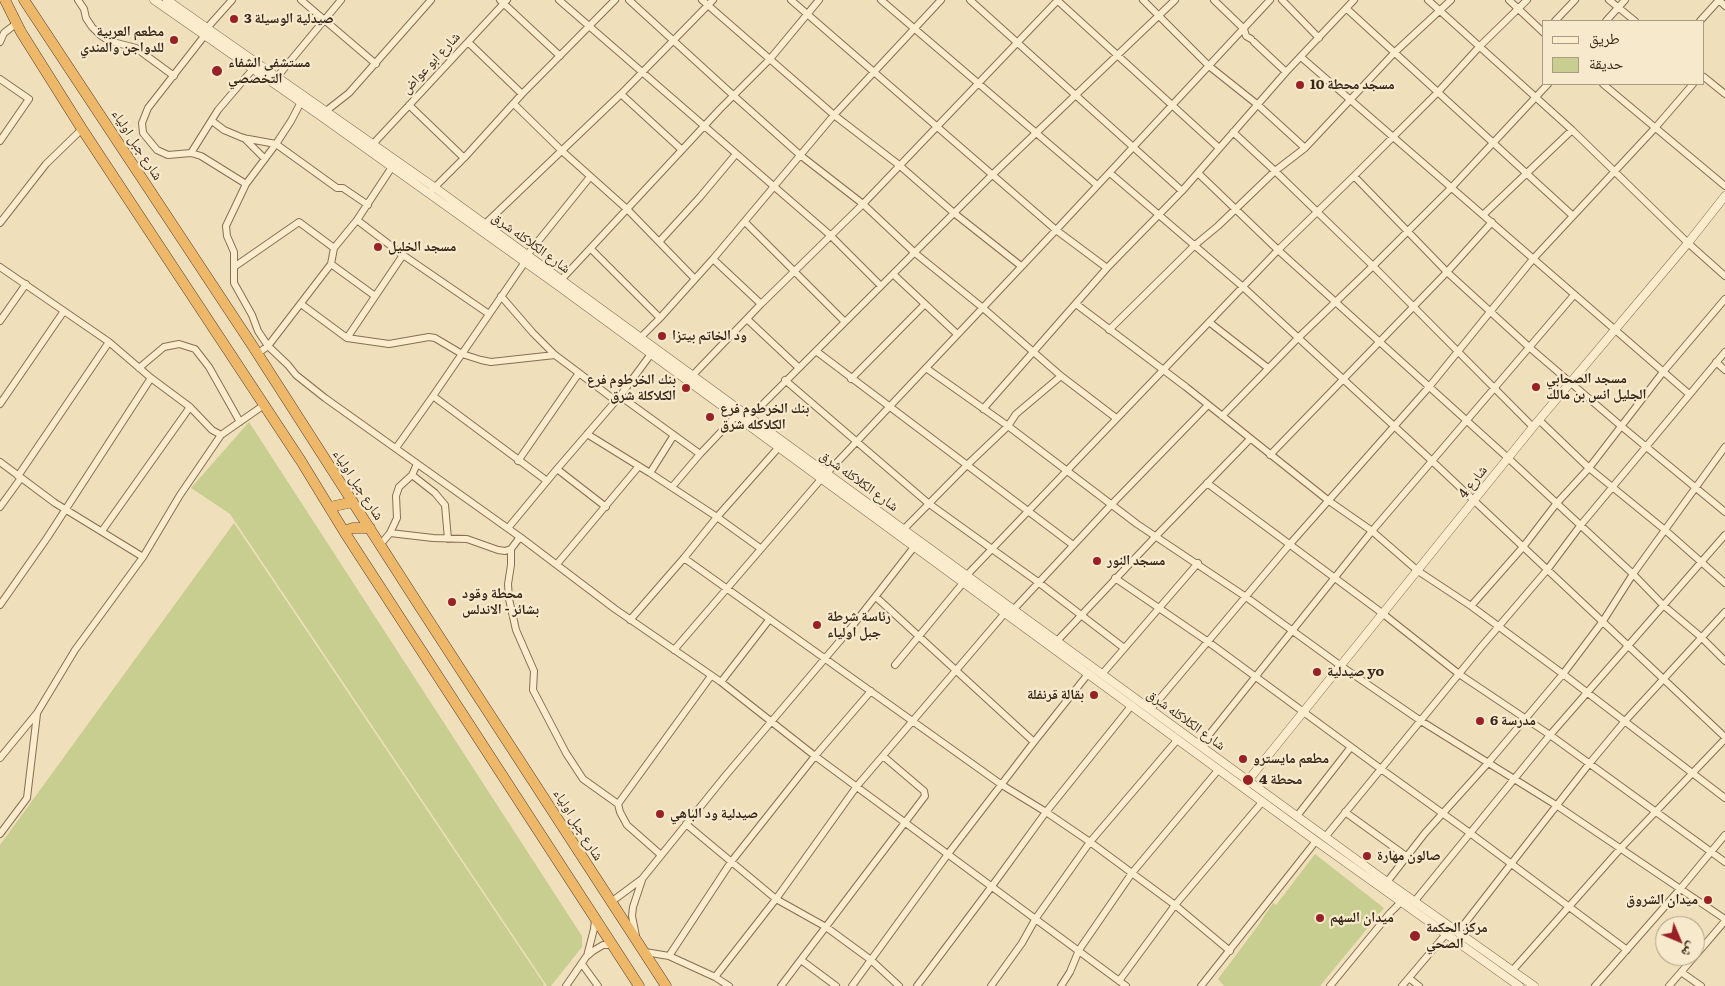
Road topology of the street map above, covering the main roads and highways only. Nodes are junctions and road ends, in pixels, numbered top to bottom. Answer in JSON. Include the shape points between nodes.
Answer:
{"nodes":[{"id":1,"x":24,"y":0,"type":"edge"},
{"id":2,"x":5,"y":1,"type":"edge"},
{"id":3,"x":353,"y":502,"type":"junction"},
{"id":4,"x":330,"y":507,"type":"junction"},
{"id":5,"x":370,"y":528,"type":"junction"},
{"id":6,"x":344,"y":531,"type":"junction"},
{"id":7,"x":639,"y":986,"type":"edge"},
{"id":8,"x":666,"y":986,"type":"edge"}],
"edges":[{"from":1,"to":3,"type":"highway","name":"شارع جبل اولياء"},
{"from":2,"to":4,"type":"highway","via":[[82,129]]},
{"from":3,"to":4,"type":"highway"},
{"from":3,"to":5,"type":"highway","name":"شارع جبل اولياء"},
{"from":4,"to":6,"type":"highway"},
{"from":5,"to":6,"type":"highway"},
{"from":5,"to":8,"type":"highway","name":"شارع جبل اولياء"},
{"from":6,"to":7,"type":"highway"}]}
